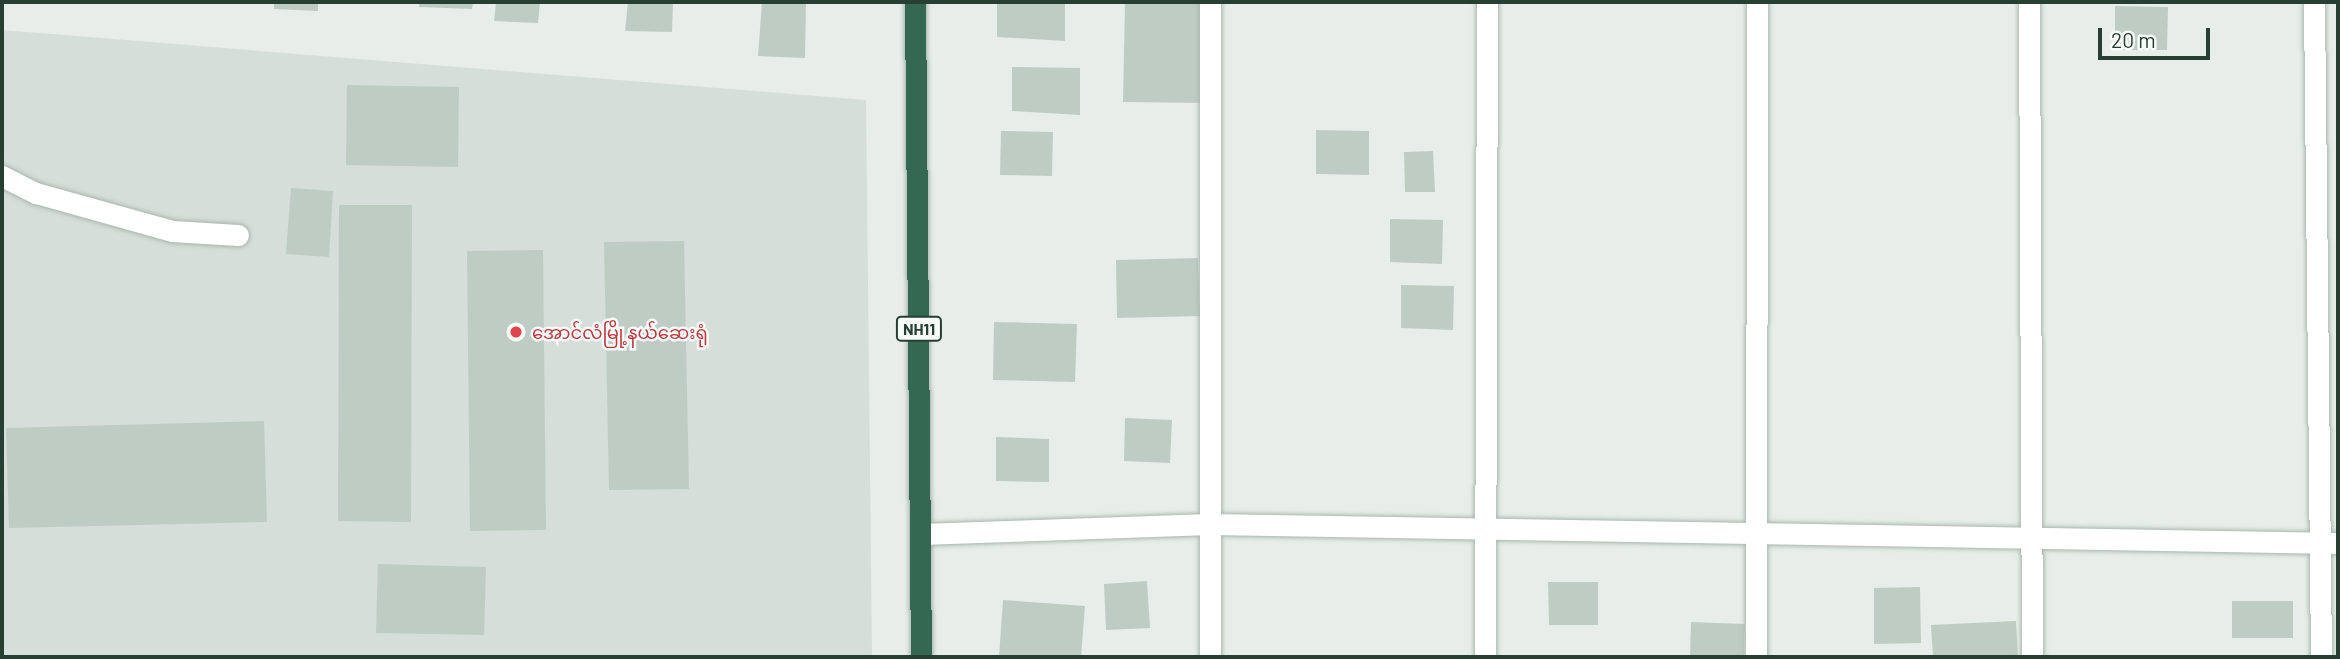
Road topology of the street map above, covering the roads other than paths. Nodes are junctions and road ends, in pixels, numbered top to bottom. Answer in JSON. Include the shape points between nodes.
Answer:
{"nodes":[{"id":1,"x":915,"y":2,"type":"edge"},
{"id":2,"x":1210,"y":2,"type":"edge"},
{"id":3,"x":1487,"y":2,"type":"edge"},
{"id":4,"x":1757,"y":2,"type":"edge"},
{"id":5,"x":2029,"y":2,"type":"edge"},
{"id":6,"x":2314,"y":2,"type":"edge"},
{"id":7,"x":2,"y":176,"type":"edge"},
{"id":8,"x":238,"y":235,"type":"dead end"},
{"id":9,"x":1209,"y":524,"type":"junction"},
{"id":10,"x":1484,"y":528,"type":"junction"},
{"id":11,"x":1753,"y":533,"type":"junction"},
{"id":12,"x":921,"y":534,"type":"junction"},
{"id":13,"x":2032,"y":538,"type":"junction"},
{"id":14,"x":2329,"y":543,"type":"edge"},
{"id":15,"x":921,"y":657,"type":"edge"},
{"id":16,"x":1210,"y":657,"type":"edge"},
{"id":17,"x":1485,"y":657,"type":"edge"},
{"id":18,"x":1756,"y":657,"type":"edge"},
{"id":19,"x":2032,"y":657,"type":"edge"},
{"id":20,"x":2321,"y":657,"type":"edge"}],
"edges":[{"from":1,"to":12,"type":"highway","number":"NH11"},
{"from":2,"to":9,"type":"street"},
{"from":3,"to":10,"type":"street"},
{"from":4,"to":11,"type":"street"},
{"from":5,"to":13,"type":"street"},
{"from":6,"to":14,"type":"street"},
{"from":7,"to":8,"type":"street","via":[[36,193],[172,231]]},
{"from":9,"to":10,"type":"street"},
{"from":9,"to":12,"type":"street"},
{"from":9,"to":16,"type":"street"},
{"from":10,"to":11,"type":"street"},
{"from":10,"to":17,"type":"street"},
{"from":11,"to":13,"type":"street"},
{"from":11,"to":18,"type":"street"},
{"from":12,"to":15,"type":"highway","number":"NH11"},
{"from":13,"to":14,"type":"street"},
{"from":13,"to":19,"type":"street"},
{"from":14,"to":20,"type":"street"}]}
